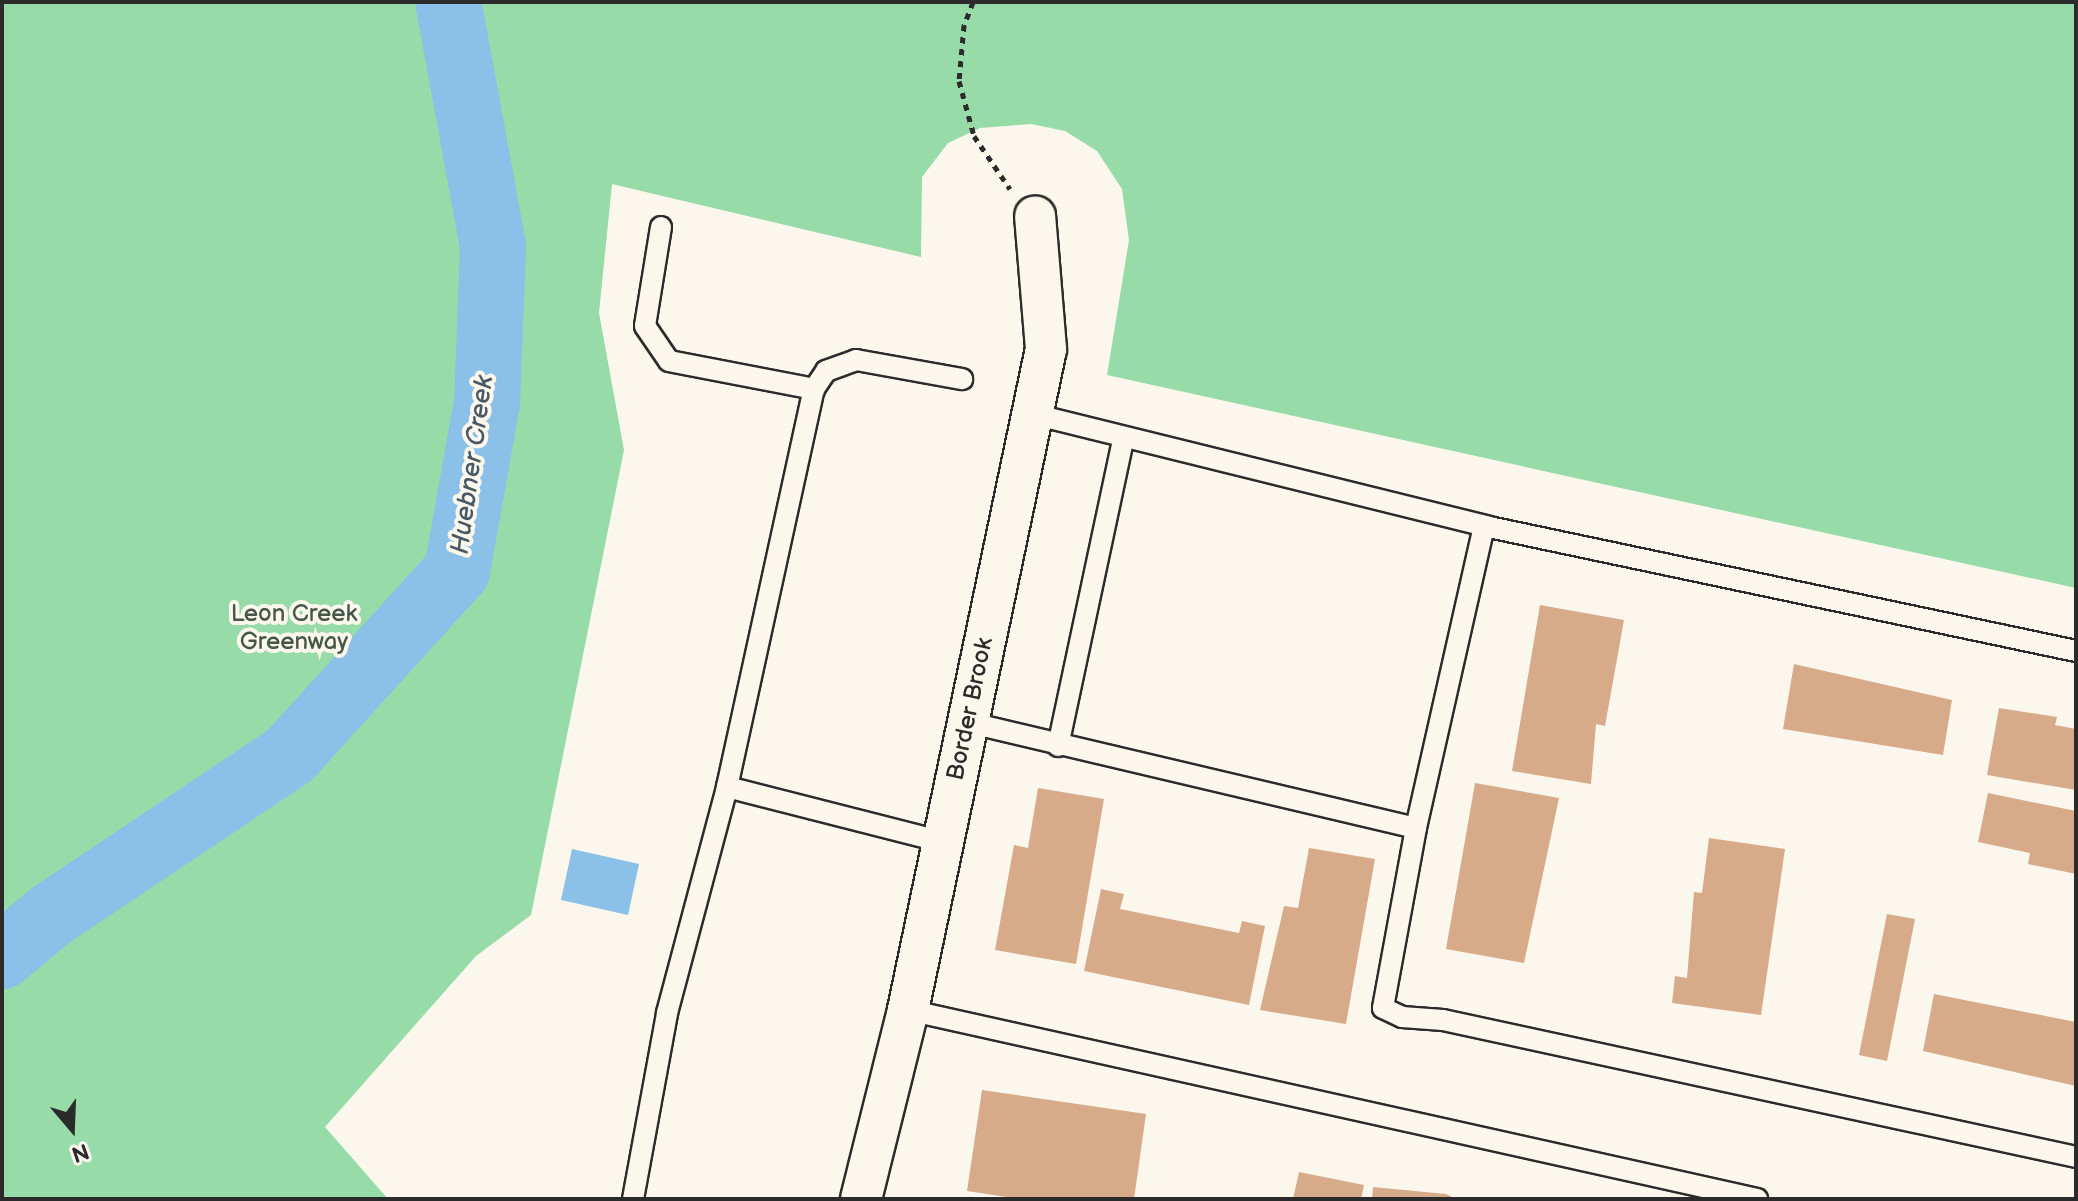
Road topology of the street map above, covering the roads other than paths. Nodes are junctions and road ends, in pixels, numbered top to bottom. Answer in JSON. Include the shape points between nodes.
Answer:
{"nodes":[{"id":1,"x":1035,"y":216,"type":"road end"},
{"id":2,"x":661,"y":227,"type":"dead end"},
{"id":3,"x":962,"y":379,"type":"dead end"},
{"id":4,"x":814,"y":389,"type":"junction"},
{"id":5,"x":1033,"y":414,"type":"junction"},
{"id":6,"x":1118,"y":439,"type":"junction"},
{"id":7,"x":1484,"y":526,"type":"junction"},
{"id":8,"x":2076,"y":651,"type":"edge"},
{"id":9,"x":967,"y":722,"type":"junction"},
{"id":10,"x":1048,"y":744,"type":"junction"},
{"id":11,"x":727,"y":787,"type":"junction"},
{"id":12,"x":1416,"y":828,"type":"junction"},
{"id":13,"x":942,"y":842,"type":"junction"},
{"id":14,"x":908,"y":1010,"type":"junction"},
{"id":15,"x":2076,"y":1157,"type":"edge"},
{"id":16,"x":633,"y":1199,"type":"edge"},
{"id":17,"x":861,"y":1199,"type":"edge"},
{"id":18,"x":1757,"y":1199,"type":"edge"}],
"edges":[{"from":1,"to":5,"type":"street","name":"Border Brook","via":[[1047,311],[1046,349]]},
{"from":2,"to":4,"type":"lane","via":[[645,326],[669,361]]},
{"from":3,"to":4,"type":"lane","via":[[856,360],[826,371]]},
{"from":4,"to":11,"type":"lane"},
{"from":5,"to":6,"type":"lane"},
{"from":5,"to":9,"type":"street","name":"Border Brook"},
{"from":6,"to":7,"type":"lane"},
{"from":6,"to":10,"type":"lane"},
{"from":7,"to":8,"type":"lane"},
{"from":7,"to":12,"type":"lane"},
{"from":9,"to":10,"type":"lane"},
{"from":9,"to":13,"type":"street","name":"Border Brook"},
{"from":10,"to":12,"type":"lane"},
{"from":11,"to":13,"type":"lane"},
{"from":11,"to":16,"type":"lane","via":[[667,1013]]},
{"from":12,"to":15,"type":"lane","via":[[1383,1008],[1402,1017],[1443,1020]]},
{"from":13,"to":14,"type":"street","name":"Border Brook"},
{"from":14,"to":17,"type":"street","name":"Border Brook"},
{"from":14,"to":18,"type":"lane"}]}
